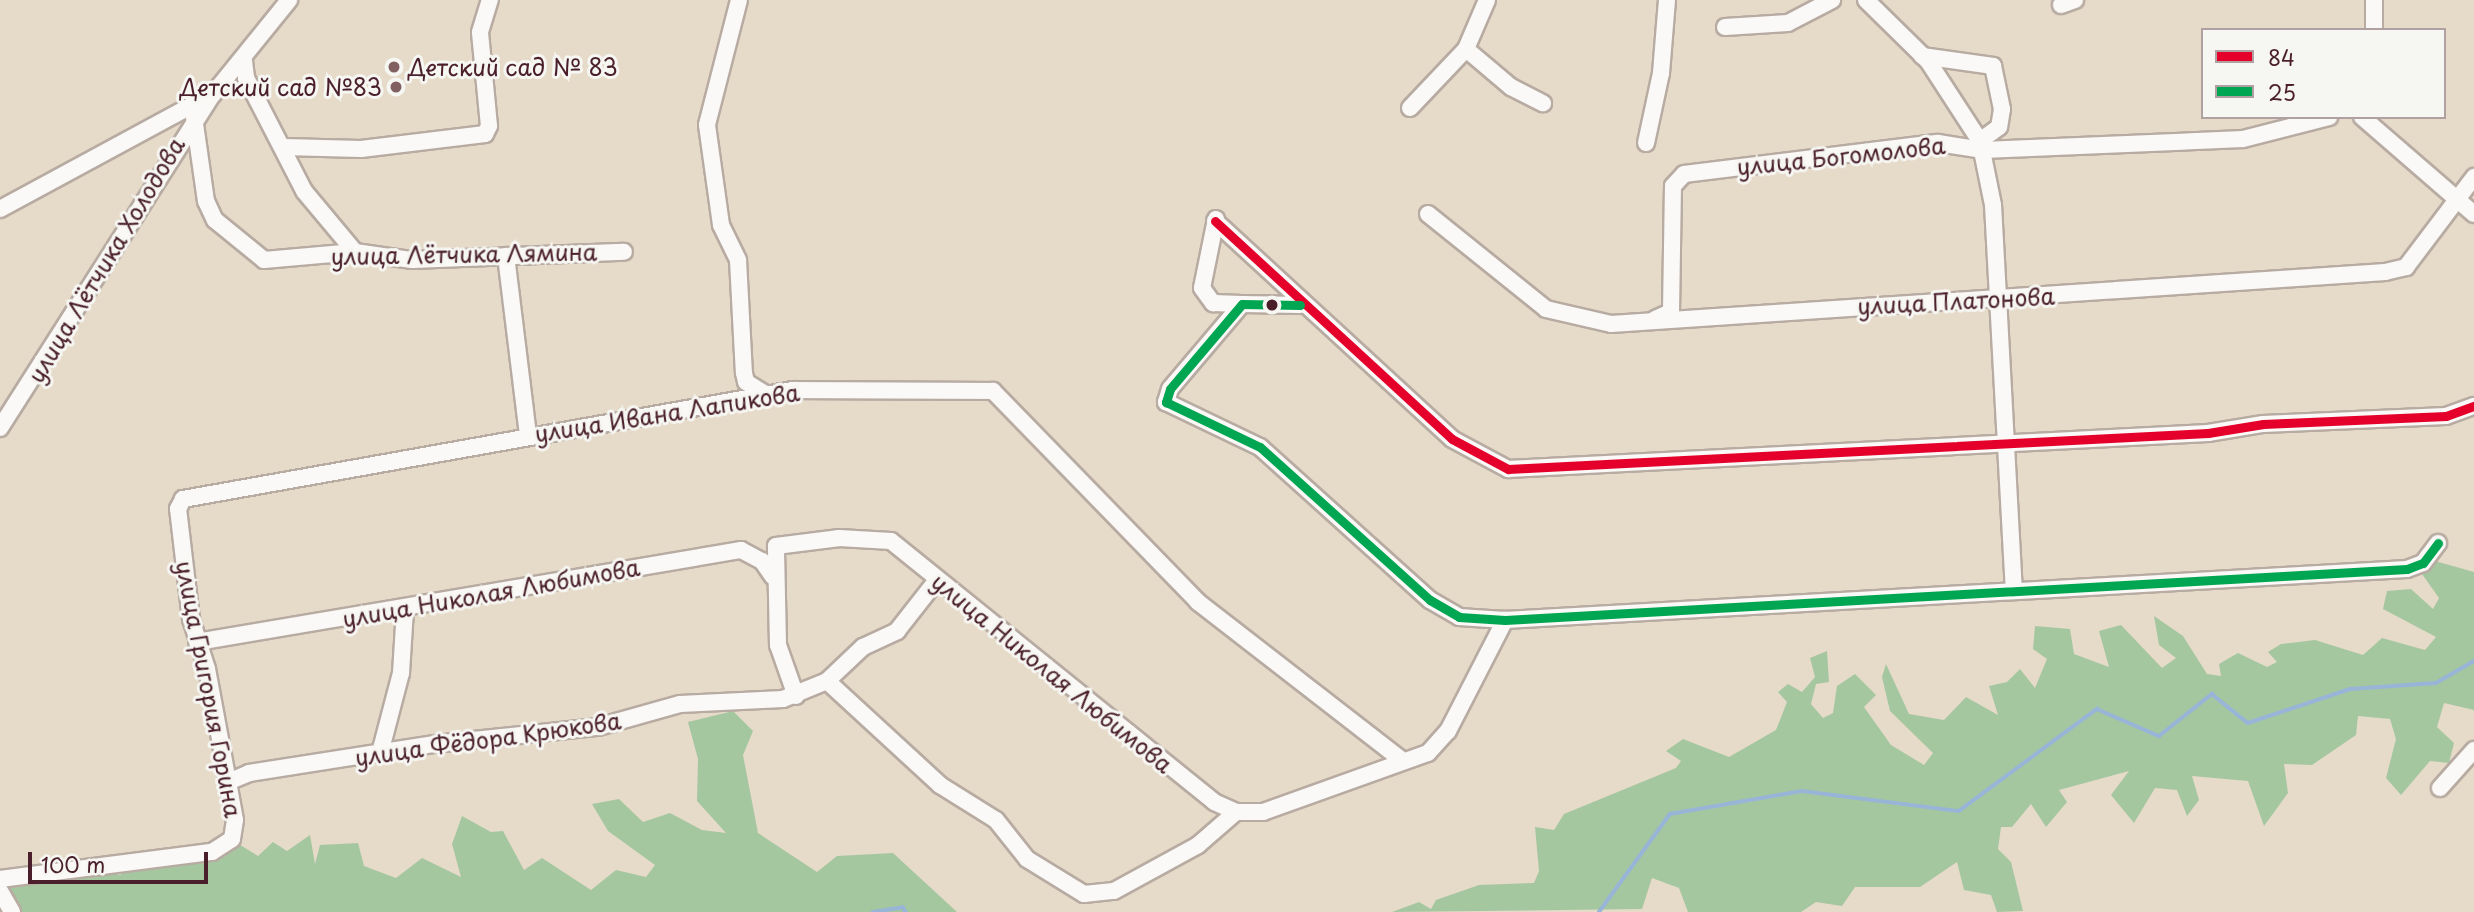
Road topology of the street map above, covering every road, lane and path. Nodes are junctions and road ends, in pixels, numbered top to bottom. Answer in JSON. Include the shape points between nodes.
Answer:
{"nodes":[{"id":1,"x":289,"y":0,"type":"edge"},
{"id":2,"x":490,"y":0,"type":"edge"},
{"id":3,"x":739,"y":0,"type":"edge"},
{"id":4,"x":1487,"y":0,"type":"edge"},
{"id":5,"x":1667,"y":0,"type":"edge"},
{"id":6,"x":1832,"y":0,"type":"edge"},
{"id":7,"x":1866,"y":0,"type":"edge"},
{"id":8,"x":2374,"y":0,"type":"edge"},
{"id":9,"x":1725,"y":27,"type":"dead end"},
{"id":10,"x":2374,"y":28,"type":"edge"},
{"id":11,"x":1466,"y":49,"type":"junction"},
{"id":12,"x":1923,"y":56,"type":"junction"},
{"id":13,"x":244,"y":61,"type":"junction"},
{"id":14,"x":214,"y":94,"type":"junction"},
{"id":15,"x":1543,"y":103,"type":"dead end"},
{"id":16,"x":1410,"y":108,"type":"dead end"},
{"id":17,"x":194,"y":117,"type":"junction"},
{"id":18,"x":2321,"y":119,"type":"edge"},
{"id":19,"x":2364,"y":119,"type":"edge"},
{"id":20,"x":1646,"y":144,"type":"dead end"},
{"id":21,"x":1981,"y":145,"type":"junction"},
{"id":22,"x":284,"y":147,"type":"junction"},
{"id":23,"x":2474,"y":177,"type":"edge"},
{"id":24,"x":2455,"y":197,"type":"junction"},
{"id":25,"x":0,"y":208,"type":"edge"},
{"id":26,"x":1428,"y":214,"type":"dead end"},
{"id":27,"x":2474,"y":214,"type":"edge"},
{"id":28,"x":355,"y":252,"type":"junction"},
{"id":29,"x":624,"y":252,"type":"dead end"},
{"id":30,"x":506,"y":256,"type":"junction"},
{"id":31,"x":2000,"y":298,"type":"junction"},
{"id":32,"x":1242,"y":304,"type":"junction"},
{"id":33,"x":1300,"y":305,"type":"junction"},
{"id":34,"x":1671,"y":305,"type":"junction"},
{"id":35,"x":1710,"y":315,"type":"junction"},
{"id":36,"x":1650,"y":321,"type":"junction"},
{"id":37,"x":744,"y":373,"type":"junction"},
{"id":38,"x":765,"y":394,"type":"junction"},
{"id":39,"x":727,"y":401,"type":"junction"},
{"id":40,"x":2474,"y":406,"type":"edge"},
{"id":41,"x":0,"y":428,"type":"edge"},
{"id":42,"x":528,"y":435,"type":"junction"},
{"id":43,"x":2007,"y":443,"type":"junction"},
{"id":44,"x":178,"y":509,"type":"joint"},
{"id":45,"x":2438,"y":543,"type":"dead end"},
{"id":46,"x":772,"y":577,"type":"junction"},
{"id":47,"x":936,"y":580,"type":"junction"},
{"id":48,"x":2014,"y":587,"type":"junction"},
{"id":49,"x":405,"y":609,"type":"junction"},
{"id":50,"x":1505,"y":620,"type":"junction"},
{"id":51,"x":197,"y":642,"type":"junction"},
{"id":52,"x":827,"y":681,"type":"junction"},
{"id":53,"x":796,"y":696,"type":"junction"},
{"id":54,"x":2474,"y":750,"type":"edge"},
{"id":55,"x":380,"y":753,"type":"junction"},
{"id":56,"x":1403,"y":761,"type":"junction"},
{"id":57,"x":228,"y":782,"type":"junction"},
{"id":58,"x":2440,"y":788,"type":"dead end"},
{"id":59,"x":1236,"y":812,"type":"junction"},
{"id":60,"x":0,"y":879,"type":"edge"},
{"id":61,"x":0,"y":891,"type":"edge"},
{"id":62,"x":12,"y":912,"type":"edge"}],
"edges":[{"from":1,"to":13,"type":"street","name":"улица Лётчика Холодова"},
{"from":2,"to":22,"type":"street","via":[[480,32],[485,135],[361,149]]},
{"from":3,"to":37,"type":"street","via":[[707,125],[722,225],[738,260]]},
{"from":4,"to":11,"type":"street"},
{"from":5,"to":20,"type":"street","via":[[1661,73]]},
{"from":6,"to":9,"type":"street","via":[[1788,23]]},
{"from":7,"to":12,"type":"street"},
{"from":8,"to":10,"type":"street"},
{"from":11,"to":15,"type":"street","via":[[1511,87]]},
{"from":11,"to":16,"type":"street"},
{"from":12,"to":21,"type":"street"},
{"from":12,"to":21,"type":"street","via":[[1993,66],[2002,109],[1999,127]]},
{"from":13,"to":14,"type":"street","name":"улица Лётчика Холодова"},
{"from":13,"to":22,"type":"street","via":[[246,78]]},
{"from":14,"to":17,"type":"street","name":"улица Лётчика Холодова"},
{"from":14,"to":25,"type":"street"},
{"from":17,"to":28,"type":"street","name":"улица Лётчика Лямина","via":[[205,201],[215,220],[252,253],[276,262]]},
{"from":17,"to":41,"type":"street","name":"улица Лётчика Холодова"},
{"from":18,"to":21,"type":"street","name":"улица Богомолова","via":[[2243,139]]},
{"from":19,"to":24,"type":"street"},
{"from":21,"to":31,"type":"street"},
{"from":21,"to":34,"type":"street","name":"улица Богомолова","via":[[1938,143],[1684,174],[1673,186]]},
{"from":22,"to":28,"type":"street","via":[[304,191]]},
{"from":23,"to":24,"type":"street","name":"улица Платонова"},
{"from":24,"to":27,"type":"street"},
{"from":24,"to":31,"type":"street","name":"улица Платонова","via":[[2406,267],[2385,272]]},
{"from":26,"to":36,"type":"street","name":"улица Платонова","via":[[1546,309],[1581,321]]},
{"from":28,"to":30,"type":"street","name":"улица Лётчика Лямина","via":[[412,260]]},
{"from":29,"to":30,"type":"street","name":"улица Лётчика Лямина"},
{"from":30,"to":42,"type":"street"},
{"from":31,"to":35,"type":"street","name":"улица Платонова"},
{"from":31,"to":43,"type":"street"},
{"from":32,"to":33,"type":"street"},
{"from":32,"to":33,"type":"street","via":[[1213,303],[1202,288],[1216,220]]},
{"from":32,"to":50,"type":"street","via":[[1170,389],[1166,402],[1260,447],[1446,611]]},
{"from":33,"to":43,"type":"street","via":[[1360,349],[1451,439],[1507,469]]},
{"from":34,"to":35,"type":"street","via":[[1675,314]]},
{"from":34,"to":36,"type":"street","via":[[1671,312]]},
{"from":35,"to":36,"type":"street","name":"улица Платонова"},
{"from":37,"to":38,"type":"street"},
{"from":37,"to":39,"type":"street","via":[[741,389]]},
{"from":38,"to":39,"type":"street","name":"улица Ивана Лапикова"},
{"from":38,"to":56,"type":"street","name":"улица Ивана Лапикова","via":[[993,391],[1191,595],[1266,661]]},
{"from":39,"to":42,"type":"street","name":"улица Ивана Лапикова"},
{"from":40,"to":43,"type":"street","via":[[2446,416]]},
{"from":42,"to":44,"type":"street","name":"улица Ивана Лапикова","via":[[198,494],[183,499]]},
{"from":43,"to":48,"type":"street"},
{"from":44,"to":51,"type":"street","name":"улица Григория Горина"},
{"from":45,"to":48,"type":"street","via":[[2423,563],[2407,569]]},
{"from":46,"to":47,"type":"street","name":"улица Николая Любимова","via":[[776,545],[839,538],[891,541]]},
{"from":46,"to":49,"type":"street","name":"улица Николая Любимова","via":[[762,561],[741,550]]},
{"from":46,"to":53,"type":"street","via":[[778,645]]},
{"from":47,"to":52,"type":"street","name":"улица Фёдора Крюкова","via":[[904,625],[863,647]]},
{"from":47,"to":59,"type":"street","name":"улица Николая Любимова","via":[[1214,802]]},
{"from":48,"to":50,"type":"street"},
{"from":49,"to":51,"type":"street","name":"улица Николая Любимова"},
{"from":49,"to":55,"type":"street","via":[[401,673]]},
{"from":50,"to":56,"type":"street","via":[[1448,731],[1427,753]]},
{"from":51,"to":57,"type":"street","name":"улица Григория Горина"},
{"from":52,"to":53,"type":"street","name":"улица Фёдора Крюкова"},
{"from":52,"to":59,"type":"street","via":[[940,785],[996,820],[1027,859],[1084,894],[1114,891],[1198,845]]},
{"from":53,"to":55,"type":"street","name":"улица Фёдора Крюкова","via":[[770,703],[680,704],[598,727]]},
{"from":54,"to":58,"type":"street"},
{"from":55,"to":57,"type":"street","name":"улица Фёдора Крюкова"},
{"from":56,"to":59,"type":"street","via":[[1263,812]]},
{"from":57,"to":60,"type":"street","name":"улица Григория Горина","via":[[235,831],[225,848]]},
{"from":61,"to":62,"type":"street"}]}
